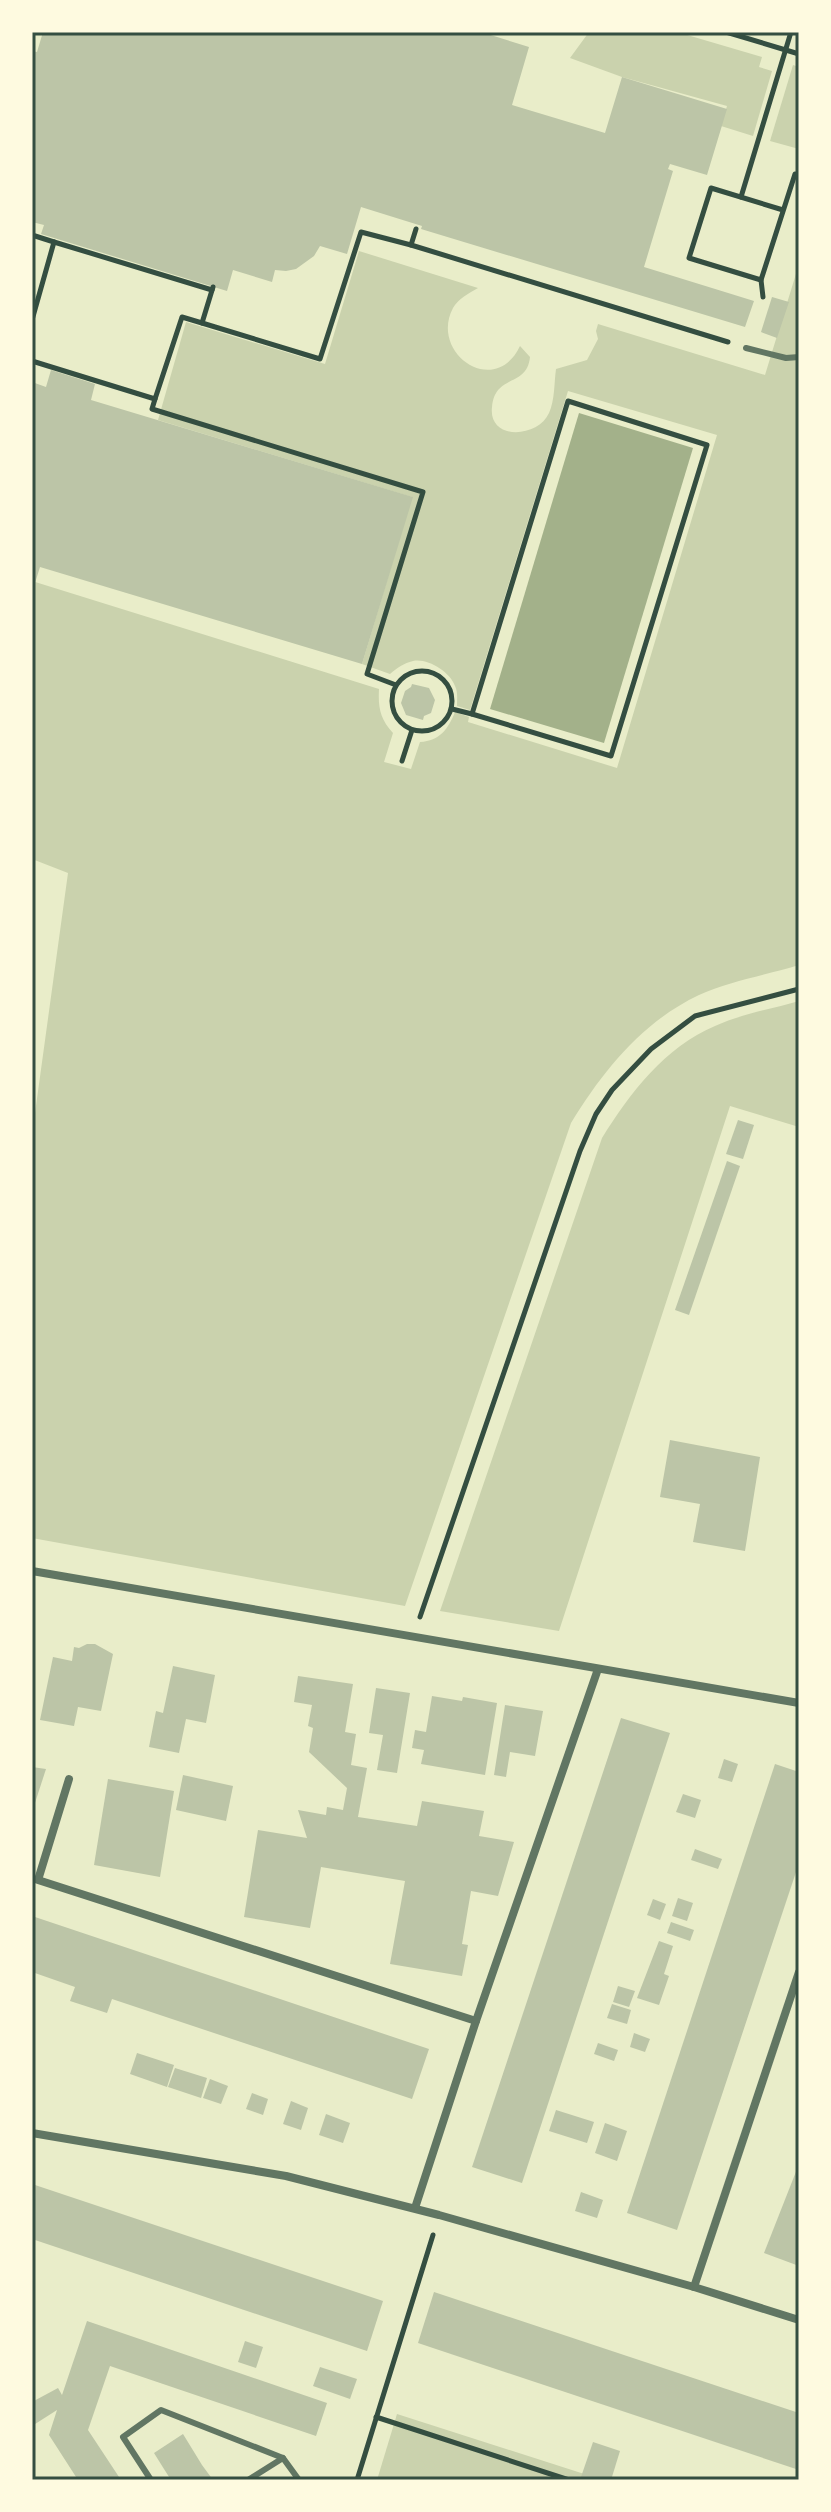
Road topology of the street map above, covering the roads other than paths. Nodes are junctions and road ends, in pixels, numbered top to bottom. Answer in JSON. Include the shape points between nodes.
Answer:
{"nodes":[{"id":1,"x":746,"y":348,"type":"road end"},
{"id":2,"x":799,"y":357,"type":"edge"},
{"id":3,"x":32,"y":1571,"type":"edge"},
{"id":4,"x":598,"y":1669,"type":"junction"},
{"id":5,"x":799,"y":1703,"type":"edge"},
{"id":6,"x":69,"y":1779,"type":"dead end"},
{"id":7,"x":799,"y":1972,"type":"edge"},
{"id":8,"x":476,"y":2021,"type":"junction"},
{"id":9,"x":32,"y":2133,"type":"edge"},
{"id":10,"x":415,"y":2208,"type":"junction"},
{"id":11,"x":694,"y":2287,"type":"junction"},
{"id":12,"x":799,"y":2320,"type":"edge"},
{"id":13,"x":283,"y":2458,"type":"junction"},
{"id":14,"x":151,"y":2480,"type":"edge"},
{"id":15,"x":248,"y":2480,"type":"edge"},
{"id":16,"x":299,"y":2480,"type":"edge"}],
"edges":[{"from":1,"to":2,"type":"lane"},
{"from":3,"to":4,"type":"street"},
{"from":4,"to":5,"type":"street"},
{"from":4,"to":8,"type":"street"},
{"from":6,"to":8,"type":"street","via":[[38,1880]]},
{"from":7,"to":11,"type":"street"},
{"from":8,"to":10,"type":"street"},
{"from":9,"to":10,"type":"street","via":[[286,2176]]},
{"from":10,"to":11,"type":"street"},
{"from":11,"to":12,"type":"street"},
{"from":13,"to":14,"type":"lane","via":[[161,2410],[123,2437]]},
{"from":13,"to":15,"type":"lane"},
{"from":13,"to":16,"type":"lane"}]}
